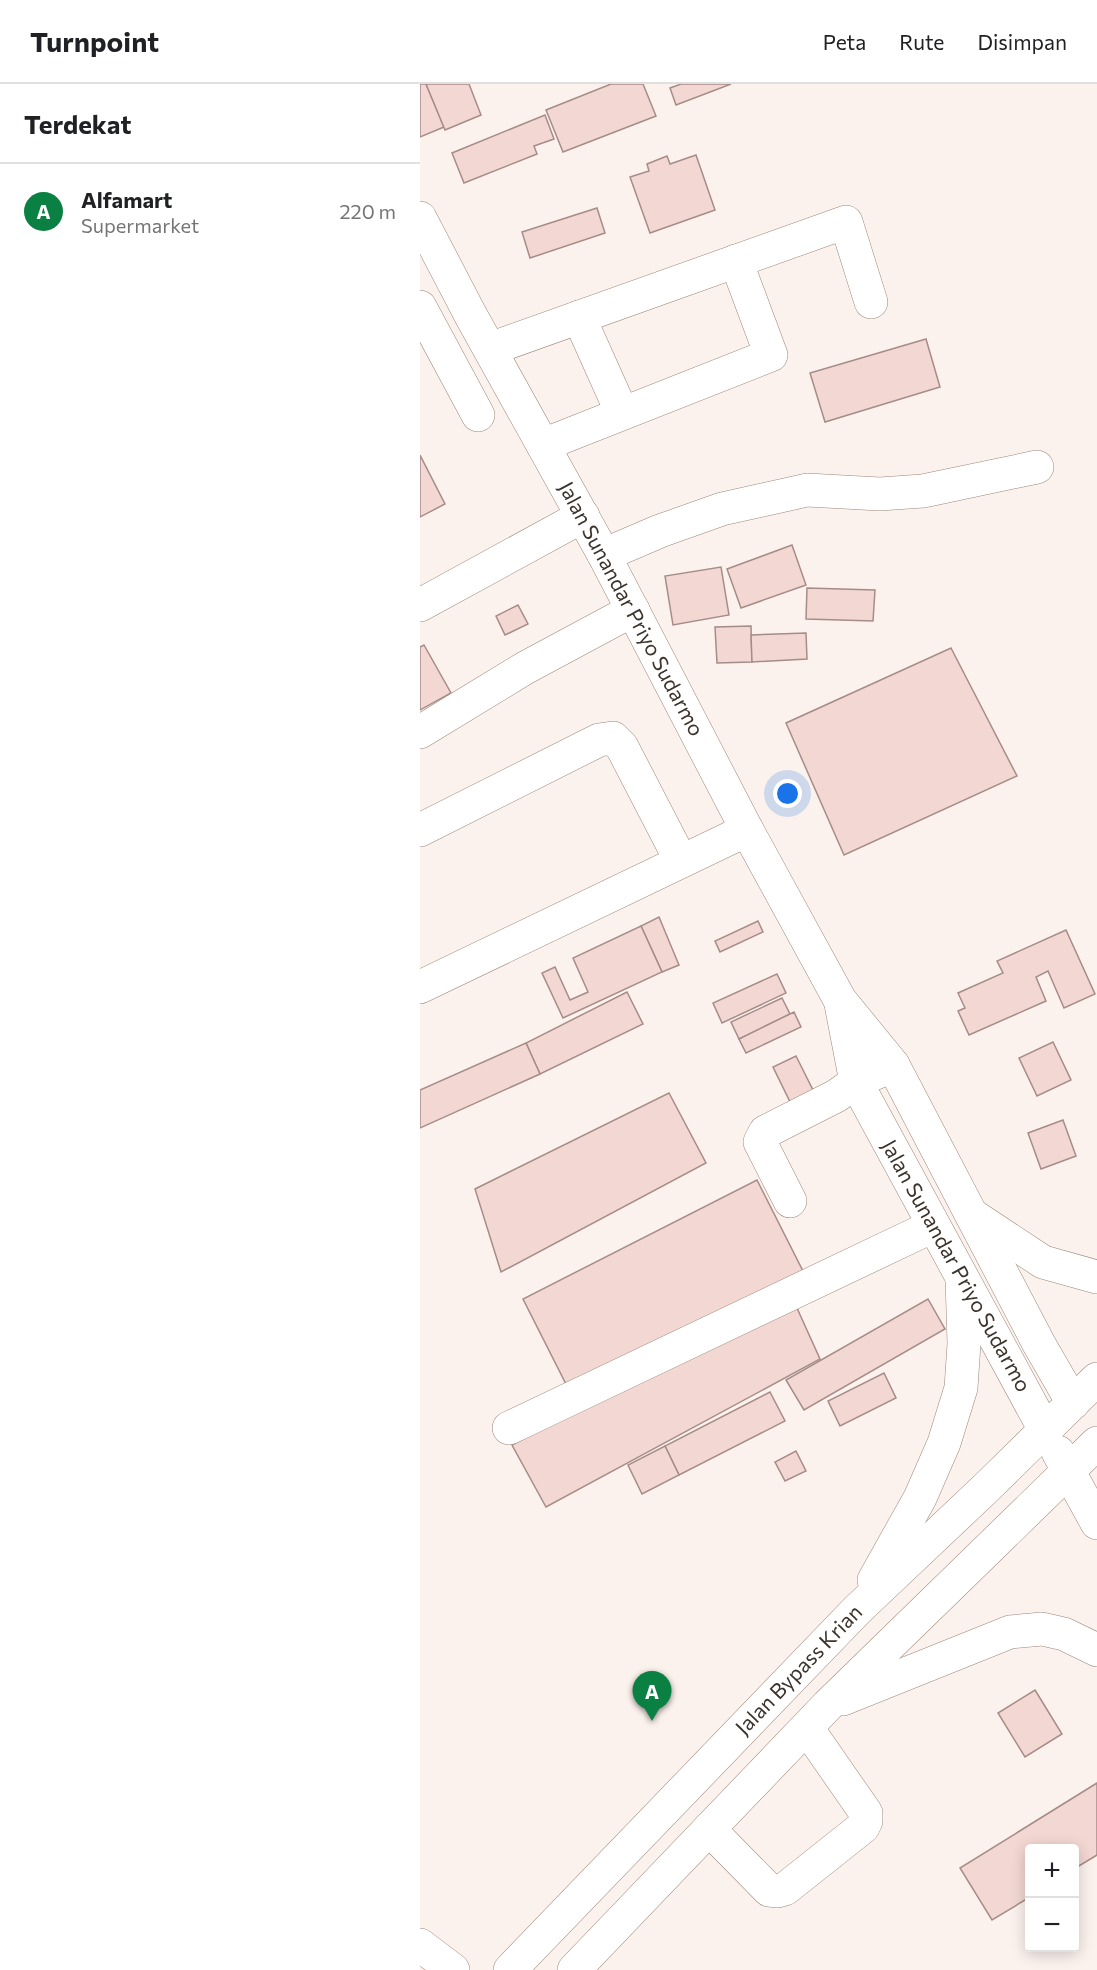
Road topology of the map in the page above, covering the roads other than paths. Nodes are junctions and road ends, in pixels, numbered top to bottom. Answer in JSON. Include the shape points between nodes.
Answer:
{"nodes":[{"id":1,"x":420,"y":218,"type":"edge"},
{"id":2,"x":736,"y":261,"type":"junction"},
{"id":3,"x":871,"y":302,"type":"dead end"},
{"id":4,"x":470,"y":314,"type":"junction"},
{"id":5,"x":579,"y":317,"type":"junction"},
{"id":6,"x":427,"y":320,"type":"edge"},
{"id":7,"x":490,"y":348,"type":"junction"},
{"id":8,"x":622,"y":413,"type":"junction"},
{"id":9,"x":478,"y":415,"type":"dead end"},
{"id":10,"x":543,"y":445,"type":"junction"},
{"id":11,"x":1037,"y":467,"type":"dead end"},
{"id":12,"x":583,"y":516,"type":"junction"},
{"id":13,"x":604,"y":555,"type":"junction"},
{"id":14,"x":420,"y":605,"type":"edge"},
{"id":15,"x":633,"y":610,"type":"junction"},
{"id":16,"x":420,"y":732,"type":"edge"},
{"id":17,"x":420,"y":830,"type":"edge"},
{"id":18,"x":747,"y":830,"type":"junction"},
{"id":19,"x":681,"y":861,"type":"junction"},
{"id":20,"x":420,"y":987,"type":"edge"},
{"id":21,"x":840,"y":1000,"type":"junction"},
{"id":22,"x":893,"y":1065,"type":"junction"},
{"id":23,"x":856,"y":1082,"type":"junction"},
{"id":24,"x":790,"y":1201,"type":"dead end"},
{"id":25,"x":972,"y":1215,"type":"junction"},
{"id":26,"x":933,"y":1226,"type":"junction"},
{"id":27,"x":1097,"y":1277,"type":"edge"},
{"id":28,"x":962,"y":1278,"type":"junction"},
{"id":29,"x":1097,"y":1379,"type":"edge"},
{"id":30,"x":1073,"y":1403,"type":"junction"},
{"id":31,"x":509,"y":1428,"type":"dead end"},
{"id":32,"x":1045,"y":1430,"type":"junction"},
{"id":33,"x":1096,"y":1447,"type":"edge"},
{"id":34,"x":1068,"y":1471,"type":"junction"},
{"id":35,"x":1097,"y":1523,"type":"edge"},
{"id":36,"x":856,"y":1610,"type":"junction"},
{"id":37,"x":1097,"y":1650,"type":"edge"},
{"id":38,"x":818,"y":1716,"type":"junction"},
{"id":39,"x":710,"y":1829,"type":"junction"},
{"id":40,"x":420,"y":1945,"type":"edge"},
{"id":41,"x":453,"y":1970,"type":"edge"},
{"id":42,"x":510,"y":1970,"type":"edge"},
{"id":43,"x":574,"y":1970,"type":"edge"}],
"edges":[{"from":1,"to":4,"type":"main road","name":"Jalan Sunandar Priyo Sudarmo"},
{"from":2,"to":3,"type":"main road","via":[[846,222]]},
{"from":2,"to":5,"type":"main road"},
{"from":2,"to":8,"type":"main road","via":[[771,355]]},
{"from":4,"to":6,"type":"main road"},
{"from":4,"to":7,"type":"main road","name":"Jalan Sunandar Priyo Sudarmo"},
{"from":5,"to":7,"type":"main road"},
{"from":5,"to":8,"type":"main road"},
{"from":6,"to":9,"type":"main road"},
{"from":7,"to":10,"type":"main road","name":"Jalan Sunandar Priyo Sudarmo"},
{"from":8,"to":10,"type":"main road"},
{"from":10,"to":12,"type":"main road","name":"Jalan Sunandar Priyo Sudarmo"},
{"from":11,"to":13,"type":"main road","via":[[923,491],[880,494],[807,490],[722,509]]},
{"from":12,"to":13,"type":"main road","name":"Jalan Sunandar Priyo Sudarmo"},
{"from":12,"to":14,"type":"main road"},
{"from":13,"to":15,"type":"main road","name":"Jalan Sunandar Priyo Sudarmo"},
{"from":15,"to":16,"type":"main road","via":[[525,668]]},
{"from":15,"to":18,"type":"main road","name":"Jalan Sunandar Priyo Sudarmo"},
{"from":17,"to":19,"type":"main road","via":[[599,740],[613,738],[622,747]]},
{"from":18,"to":19,"type":"main road"},
{"from":18,"to":21,"type":"main road","name":"Jalan Sunandar Priyo Sudarmo"},
{"from":19,"to":20,"type":"main road"},
{"from":21,"to":22,"type":"main road","name":"Jalan Sunandar Priyo Sudarmo"},
{"from":21,"to":23,"type":"main road","name":"Jalan Sunandar Priyo Sudarmo"},
{"from":22,"to":23,"type":"main road"},
{"from":22,"to":25,"type":"main road","name":"Jalan Sunandar Priyo Sudarmo"},
{"from":23,"to":24,"type":"main road","via":[[765,1132],[760,1142]]},
{"from":23,"to":26,"type":"main road","name":"Jalan Sunandar Priyo Sudarmo"},
{"from":25,"to":27,"type":"main road","via":[[1043,1262]]},
{"from":25,"to":30,"type":"main road","name":"Jalan Sunandar Priyo Sudarmo"},
{"from":26,"to":28,"type":"main road","name":"Jalan Sunandar Priyo Sudarmo"},
{"from":26,"to":31,"type":"main road"},
{"from":28,"to":32,"type":"main road","name":"Jalan Sunandar Priyo Sudarmo"},
{"from":28,"to":36,"type":"main road","via":[[961,1388],[947,1432],[920,1498]]},
{"from":29,"to":30,"type":"main road","name":"Jalan Bypass Krian"},
{"from":30,"to":32,"type":"main road","name":"Jalan Bypass Krian"},
{"from":30,"to":33,"type":"main road","name":"Jalan Sunandar Priyo Sudarmo"},
{"from":32,"to":34,"type":"main road","name":"Jalan Sunandar Priyo Sudarmo"},
{"from":32,"to":36,"type":"main road","name":"Jalan Bypass Krian"},
{"from":33,"to":34,"type":"main road"},
{"from":34,"to":35,"type":"main road","name":"Jalan Sunandar Priyo Sudarmo"},
{"from":34,"to":38,"type":"main road"},
{"from":36,"to":42,"type":"main road","name":"Jalan Bypass Krian"},
{"from":37,"to":38,"type":"main road","via":[[1064,1634],[1041,1629],[1010,1632]]},
{"from":38,"to":39,"type":"main road"},
{"from":38,"to":39,"type":"main road","via":[[866,1813],[863,1827],[778,1892],[769,1890]]},
{"from":39,"to":43,"type":"main road"},
{"from":40,"to":41,"type":"main road"}]}
